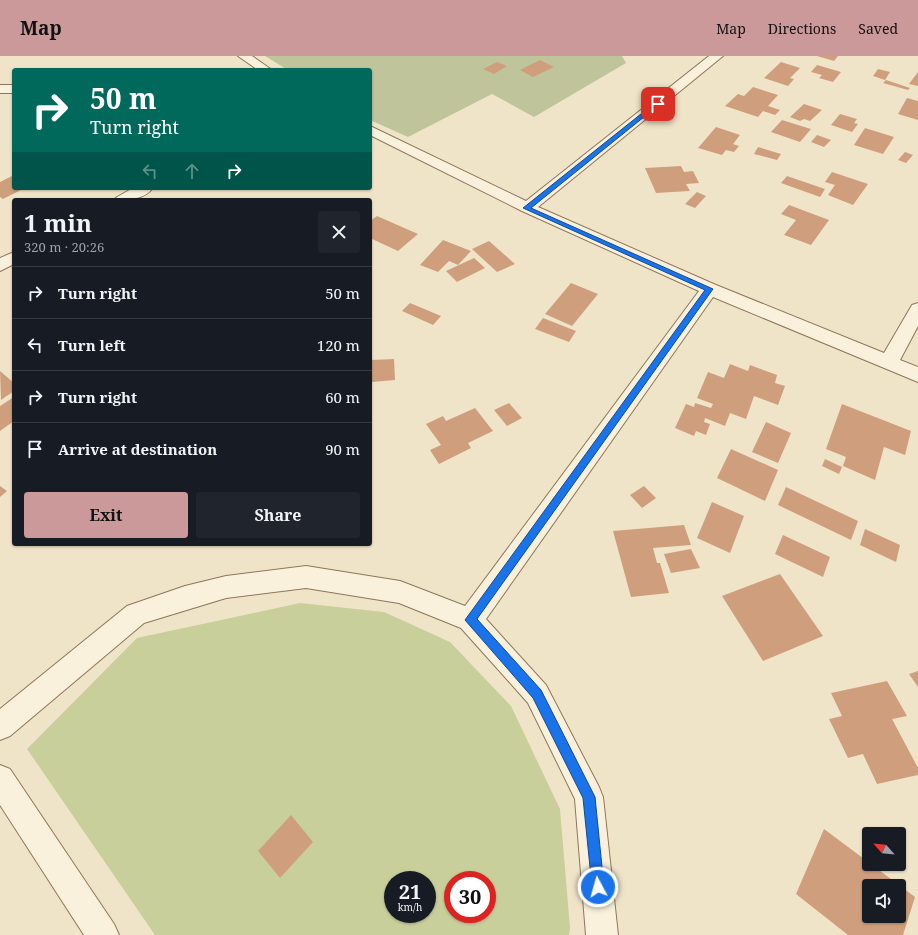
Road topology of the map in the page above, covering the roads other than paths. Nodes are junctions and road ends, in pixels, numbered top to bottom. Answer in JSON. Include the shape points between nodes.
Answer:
{"nodes":[{"id":1,"x":244,"y":56,"type":"edge"},
{"id":2,"x":717,"y":56,"type":"edge"},
{"id":3,"x":263,"y":68,"type":"edge"},
{"id":4,"x":0,"y":89,"type":"edge"},
{"id":5,"x":12,"y":89,"type":"edge"},
{"id":6,"x":372,"y":131,"type":"edge"},
{"id":7,"x":140,"y":190,"type":"edge"},
{"id":8,"x":126,"y":198,"type":"edge"},
{"id":9,"x":527,"y":208,"type":"junction"},
{"id":10,"x":12,"y":258,"type":"edge"},
{"id":11,"x":0,"y":265,"type":"edge"},
{"id":12,"x":710,"y":289,"type":"junction"},
{"id":13,"x":918,"y":309,"type":"edge"},
{"id":14,"x":889,"y":362,"type":"junction"},
{"id":15,"x":918,"y":375,"type":"edge"},
{"id":16,"x":470,"y":620,"type":"junction"},
{"id":17,"x":0,"y":726,"type":"edge"},
{"id":18,"x":0,"y":779,"type":"edge"},
{"id":19,"x":103,"y":935,"type":"edge"},
{"id":20,"x":602,"y":935,"type":"edge"}],
"edges":[{"from":1,"to":3,"type":"street"},
{"from":2,"to":9,"type":"street"},
{"from":4,"to":5,"type":"street"},
{"from":6,"to":9,"type":"street"},
{"from":7,"to":8,"type":"street"},
{"from":9,"to":12,"type":"street"},
{"from":10,"to":11,"type":"street"},
{"from":12,"to":14,"type":"street"},
{"from":12,"to":16,"type":"street"},
{"from":13,"to":14,"type":"street"},
{"from":14,"to":15,"type":"street"},
{"from":16,"to":17,"type":"street","via":[[400,592],[306,578],[226,587],[136,614]]},
{"from":16,"to":20,"type":"street","via":[[537,694],[589,797]]},
{"from":18,"to":19,"type":"street"}]}
